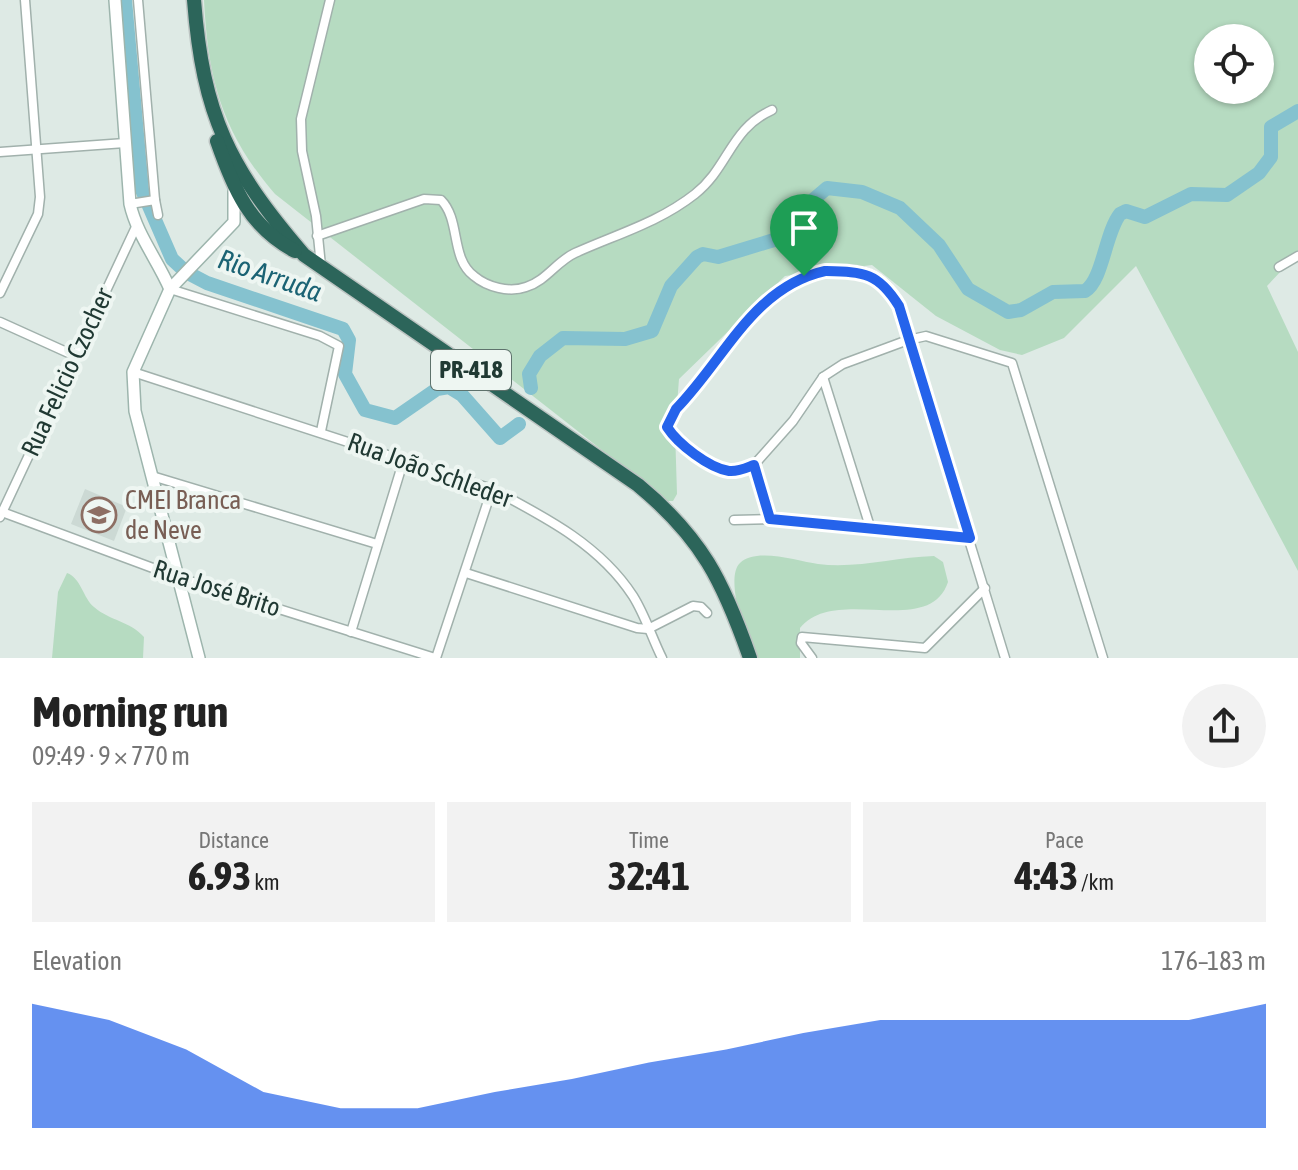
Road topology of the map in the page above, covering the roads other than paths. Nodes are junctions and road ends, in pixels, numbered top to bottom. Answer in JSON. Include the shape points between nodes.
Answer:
{"nodes":[{"id":1,"x":25,"y":0,"type":"edge"},
{"id":2,"x":115,"y":0,"type":"edge"},
{"id":3,"x":138,"y":0,"type":"edge"},
{"id":4,"x":194,"y":0,"type":"edge"},
{"id":5,"x":330,"y":0,"type":"edge"},
{"id":6,"x":208,"y":102,"type":"junction"},
{"id":7,"x":772,"y":110,"type":"dead end"},
{"id":8,"x":125,"y":143,"type":"junction"},
{"id":9,"x":35,"y":149,"type":"junction"},
{"id":10,"x":0,"y":152,"type":"edge"},
{"id":11,"x":234,"y":191,"type":"junction"},
{"id":12,"x":155,"y":200,"type":"junction"},
{"id":13,"x":130,"y":204,"type":"junction"},
{"id":14,"x":158,"y":215,"type":"dead end"},
{"id":15,"x":254,"y":219,"type":"junction"},
{"id":16,"x":234,"y":222,"type":"junction"},
{"id":17,"x":135,"y":229,"type":"junction"},
{"id":18,"x":317,"y":236,"type":"junction"},
{"id":19,"x":304,"y":255,"type":"junction"},
{"id":20,"x":1298,"y":256,"type":"edge"},
{"id":21,"x":321,"y":267,"type":"junction"},
{"id":22,"x":1279,"y":267,"type":"dead end"},
{"id":23,"x":170,"y":289,"type":"junction"},
{"id":24,"x":0,"y":293,"type":"edge"},
{"id":25,"x":0,"y":322,"type":"edge"},
{"id":26,"x":908,"y":340,"type":"junction"},
{"id":27,"x":73,"y":355,"type":"junction"},
{"id":28,"x":133,"y":372,"type":"junction"},
{"id":29,"x":823,"y":377,"type":"junction"},
{"id":30,"x":321,"y":431,"type":"junction"},
{"id":31,"x":404,"y":459,"type":"junction"},
{"id":32,"x":754,"y":465,"type":"junction"},
{"id":33,"x":152,"y":476,"type":"junction"},
{"id":34,"x":492,"y":489,"type":"junction"},
{"id":35,"x":1,"y":514,"type":"edge"},
{"id":36,"x":770,"y":519,"type":"junction"},
{"id":37,"x":734,"y":520,"type":"dead end"},
{"id":38,"x":871,"y":530,"type":"junction"},
{"id":39,"x":970,"y":538,"type":"junction"},
{"id":40,"x":377,"y":544,"type":"junction"},
{"id":41,"x":466,"y":573,"type":"junction"},
{"id":42,"x":177,"y":577,"type":"junction"},
{"id":43,"x":985,"y":588,"type":"junction"},
{"id":44,"x":707,"y":613,"type":"dead end"},
{"id":45,"x":648,"y":629,"type":"junction"},
{"id":46,"x":351,"y":632,"type":"junction"},
{"id":47,"x":414,"y":655,"type":"edge"},
{"id":48,"x":1102,"y":657,"type":"edge"},
{"id":49,"x":199,"y":658,"type":"edge"},
{"id":50,"x":435,"y":658,"type":"edge"},
{"id":51,"x":662,"y":658,"type":"edge"},
{"id":52,"x":750,"y":658,"type":"edge"},
{"id":53,"x":812,"y":658,"type":"edge"},
{"id":54,"x":1005,"y":658,"type":"edge"}],
"edges":[{"from":1,"to":9,"type":"street"},
{"from":2,"to":8,"type":"main road"},
{"from":3,"to":12,"type":"street"},
{"from":4,"to":6,"type":"highway","number":"PR-418"},
{"from":5,"to":18,"type":"street","via":[[301,119]]},
{"from":6,"to":11,"type":"highway"},
{"from":6,"to":19,"type":"highway","number":"PR-418","via":[[240,172]]},
{"from":7,"to":18,"type":"street","via":[[751,120],[697,193],[649,224],[573,254],[523,289],[495,287],[470,274],[441,200],[424,199]]},
{"from":8,"to":9,"type":"street"},
{"from":8,"to":13,"type":"main road"},
{"from":9,"to":10,"type":"street"},
{"from":9,"to":24,"type":"street","via":[[38,214]]},
{"from":11,"to":15,"type":"highway"},
{"from":11,"to":16,"type":"main road"},
{"from":12,"to":13,"type":"street"},
{"from":12,"to":14,"type":"street"},
{"from":13,"to":17,"type":"main road"},
{"from":15,"to":16,"type":"main road"},
{"from":15,"to":19,"type":"highway"},
{"from":16,"to":23,"type":"main road"},
{"from":17,"to":23,"type":"main road"},
{"from":17,"to":27,"type":"street","name":"Rua Felicio Czocher"},
{"from":18,"to":21,"type":"street"},
{"from":19,"to":21,"type":"highway","number":"PR-418"},
{"from":20,"to":22,"type":"street"},
{"from":21,"to":52,"type":"highway","number":"PR-418","via":[[673,514],[701,547],[732,604]]},
{"from":23,"to":28,"type":"main road"},
{"from":23,"to":30,"type":"street","via":[[339,346]]},
{"from":25,"to":27,"type":"street"},
{"from":26,"to":29,"type":"street"},
{"from":26,"to":32,"type":"street","via":[[899,306],[885,284],[867,274],[804,276],[777,290],[668,421],[672,435],[719,468]]},
{"from":26,"to":39,"type":"street"},
{"from":26,"to":48,"type":"street","via":[[926,336],[1012,363]]},
{"from":27,"to":35,"type":"street","name":"Rua Felicio Czocher"},
{"from":28,"to":30,"type":"street","name":"Rua João Schleder"},
{"from":28,"to":33,"type":"main road","via":[[132,394]]},
{"from":29,"to":32,"type":"street"},
{"from":29,"to":38,"type":"street"},
{"from":30,"to":31,"type":"street","name":"Rua João Schleder"},
{"from":31,"to":34,"type":"street","name":"Rua João Schleder"},
{"from":31,"to":40,"type":"street"},
{"from":32,"to":36,"type":"street"},
{"from":33,"to":40,"type":"street"},
{"from":33,"to":42,"type":"main road"},
{"from":34,"to":41,"type":"street"},
{"from":34,"to":45,"type":"street","name":"Rua João Schleder","via":[[591,548],[621,577]]},
{"from":35,"to":42,"type":"street","name":"Rua José Brito"},
{"from":36,"to":37,"type":"street"},
{"from":36,"to":38,"type":"street"},
{"from":38,"to":39,"type":"street"},
{"from":39,"to":43,"type":"street"},
{"from":40,"to":46,"type":"street"},
{"from":41,"to":45,"type":"street"},
{"from":41,"to":50,"type":"street"},
{"from":42,"to":46,"type":"street","name":"Rua José Brito"},
{"from":42,"to":49,"type":"main road"},
{"from":43,"to":53,"type":"street","via":[[925,648],[802,637]]},
{"from":43,"to":54,"type":"street"},
{"from":44,"to":45,"type":"street","via":[[693,606]]},
{"from":45,"to":51,"type":"street","name":"Rua João Schleder"},
{"from":46,"to":47,"type":"street","name":"Rua José Brito"},
{"from":47,"to":50,"type":"street","name":"Rua José Brito"}]}
